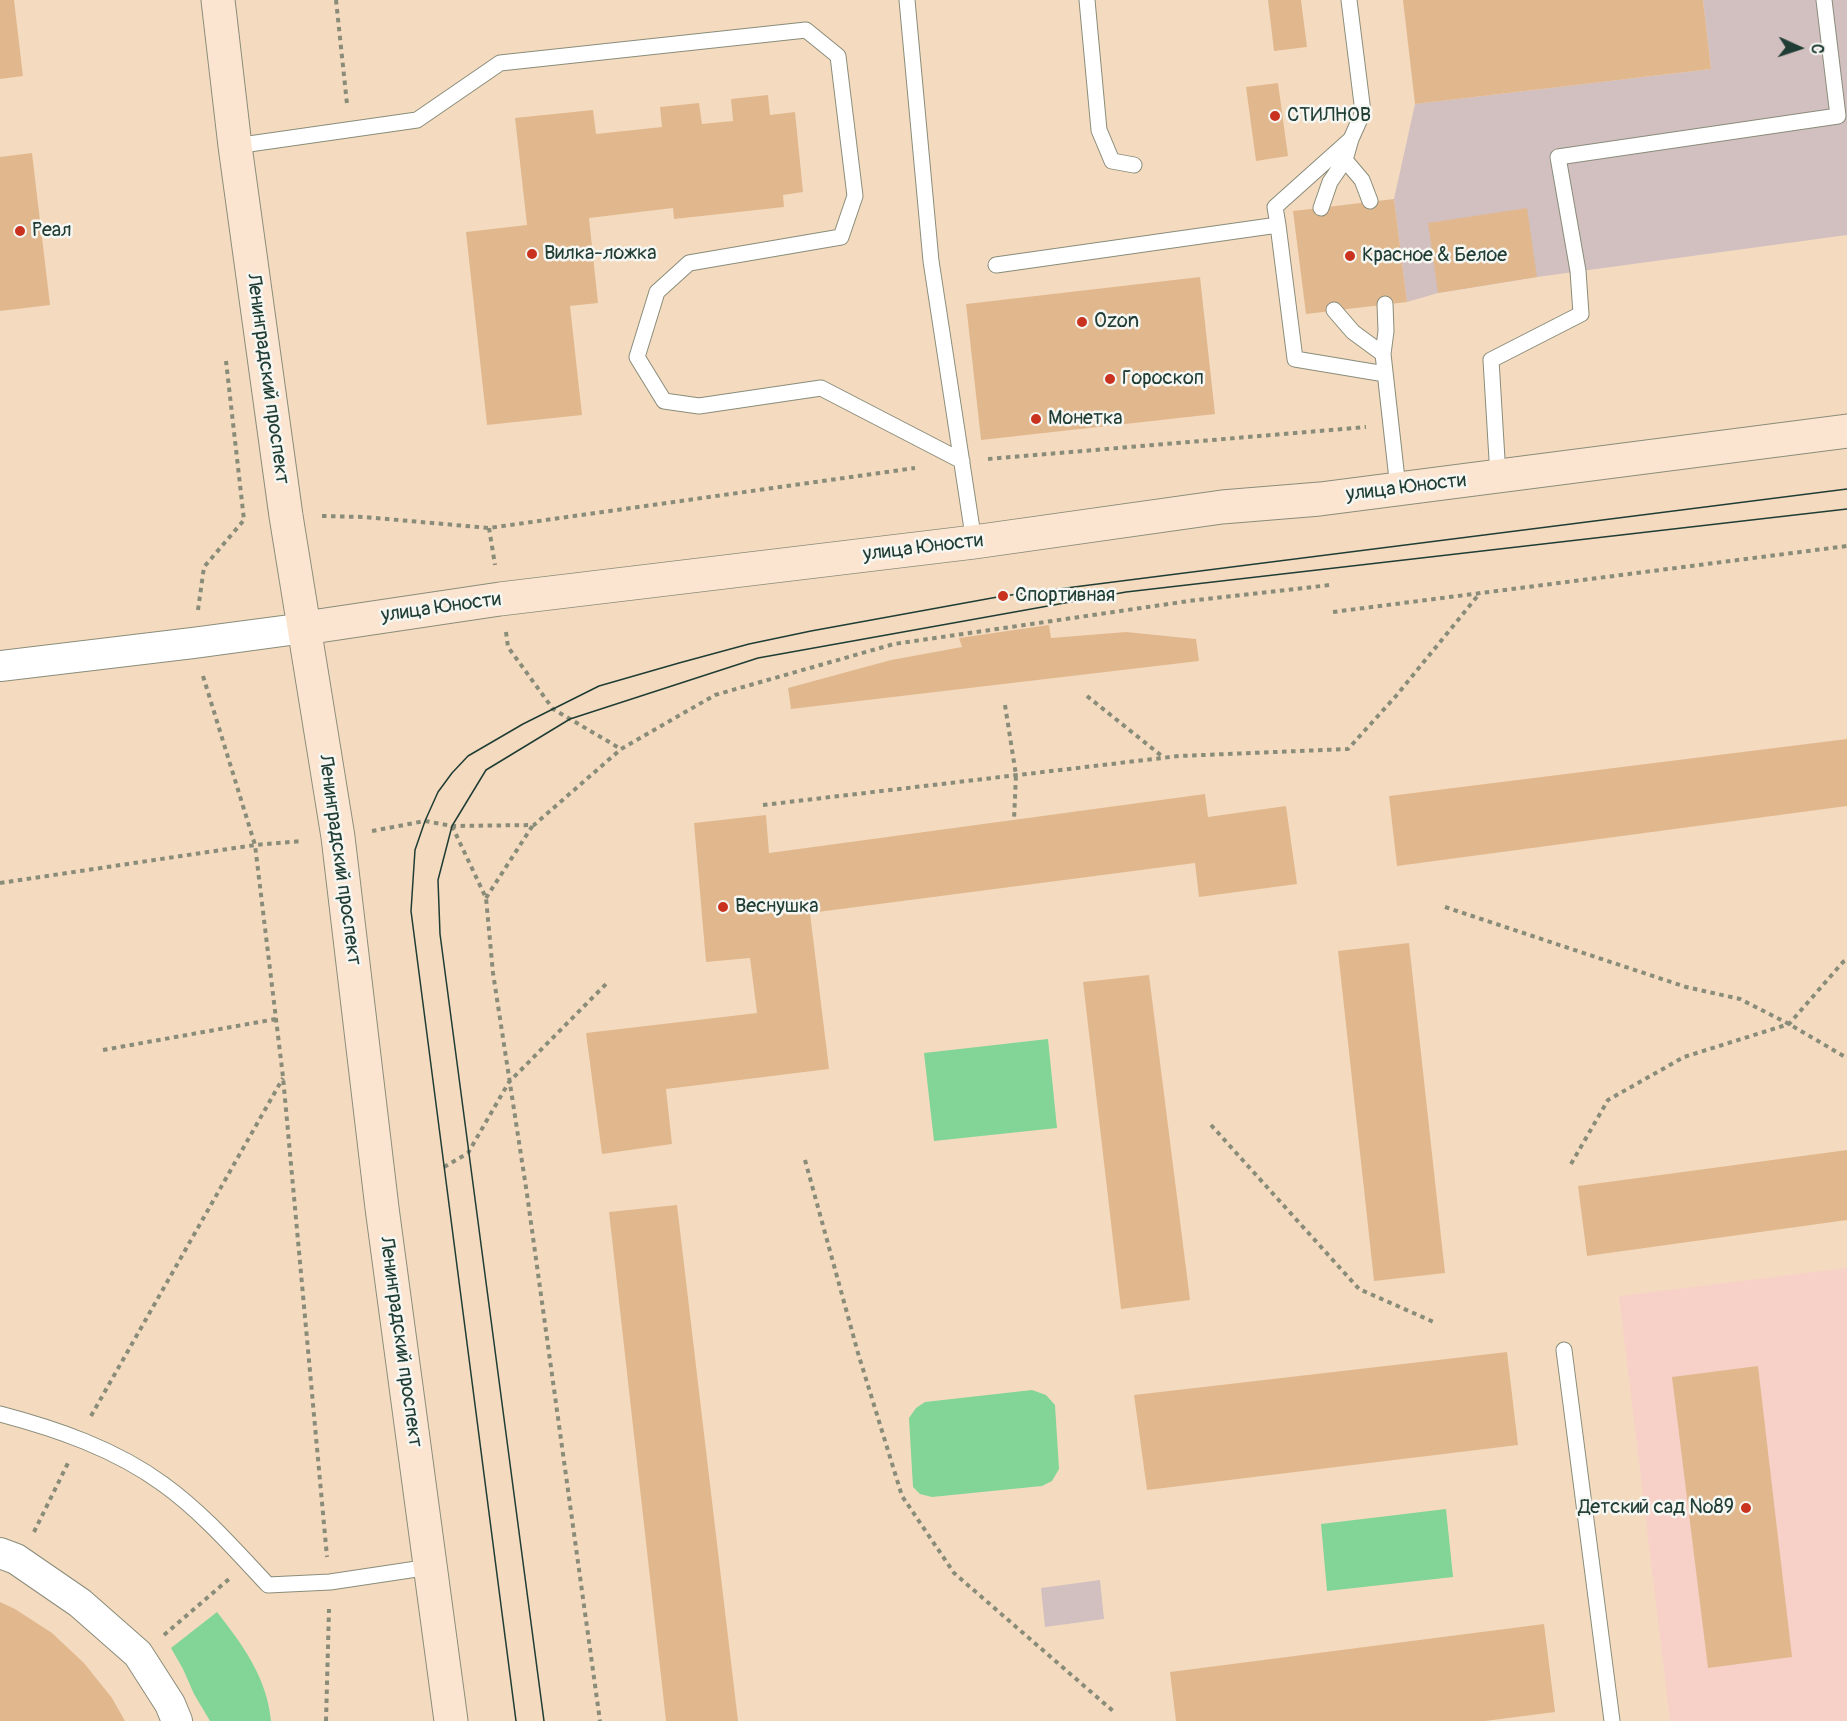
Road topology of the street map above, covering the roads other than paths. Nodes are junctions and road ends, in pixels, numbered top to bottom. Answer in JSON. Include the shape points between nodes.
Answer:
{"nodes":[{"id":1,"x":218,"y":0,"type":"edge"},
{"id":2,"x":907,"y":0,"type":"edge"},
{"id":3,"x":1087,"y":0,"type":"edge"},
{"id":4,"x":1349,"y":0,"type":"edge"},
{"id":5,"x":1824,"y":0,"type":"edge"},
{"id":6,"x":1351,"y":139,"type":"junction"},
{"id":7,"x":235,"y":146,"type":"junction"},
{"id":8,"x":1345,"y":160,"type":"junction"},
{"id":9,"x":1134,"y":165,"type":"dead end"},
{"id":10,"x":1370,"y":201,"type":"dead end"},
{"id":11,"x":1321,"y":208,"type":"dead end"},
{"id":12,"x":1278,"y":225,"type":"junction"},
{"id":13,"x":996,"y":265,"type":"dead end"},
{"id":14,"x":1384,"y":304,"type":"dead end"},
{"id":15,"x":1334,"y":310,"type":"dead end"},
{"id":16,"x":1383,"y":354,"type":"junction"},
{"id":17,"x":1385,"y":374,"type":"junction"},
{"id":18,"x":1847,"y":431,"type":"edge"},
{"id":19,"x":962,"y":461,"type":"junction"},
{"id":20,"x":1498,"y":476,"type":"junction"},
{"id":21,"x":1398,"y":489,"type":"junction"},
{"id":22,"x":974,"y":542,"type":"junction"},
{"id":23,"x":305,"y":628,"type":"junction"},
{"id":24,"x":0,"y":666,"type":"edge"},
{"id":25,"x":1564,"y":1350,"type":"dead end"},
{"id":26,"x":0,"y":1414,"type":"edge"},
{"id":27,"x":0,"y":1553,"type":"edge"},
{"id":28,"x":430,"y":1567,"type":"junction"},
{"id":29,"x":177,"y":1721,"type":"edge"},
{"id":30,"x":451,"y":1721,"type":"edge"},
{"id":31,"x":1612,"y":1721,"type":"edge"}],
"edges":[{"from":1,"to":7,"type":"main road","name":"Ленинградский проспект"},
{"from":2,"to":19,"type":"lane","via":[[931,261]]},
{"from":3,"to":9,"type":"lane","via":[[1099,130],[1112,161]]},
{"from":4,"to":6,"type":"lane","via":[[1363,112]]},
{"from":5,"to":20,"type":"lane","via":[[1838,116],[1558,156],[1578,271],[1581,314],[1491,360]]},
{"from":6,"to":8,"type":"lane"},
{"from":6,"to":12,"type":"lane","via":[[1275,207]]},
{"from":7,"to":19,"type":"lane","via":[[417,120],[500,63],[806,30],[838,56],[855,196],[841,237],[689,263],[657,292],[637,357],[664,401],[699,406],[820,388]]},
{"from":7,"to":23,"type":"main road","name":"Ленинградский проспект"},
{"from":8,"to":10,"type":"lane","via":[[1362,180]]},
{"from":8,"to":11,"type":"lane","via":[[1330,182]]},
{"from":12,"to":13,"type":"lane"},
{"from":12,"to":17,"type":"lane","via":[[1295,359]]},
{"from":14,"to":16,"type":"lane"},
{"from":15,"to":16,"type":"lane","via":[[1353,332]]},
{"from":16,"to":17,"type":"lane"},
{"from":17,"to":21,"type":"lane"},
{"from":18,"to":20,"type":"main road","name":"улица Юности"},
{"from":19,"to":22,"type":"lane"},
{"from":20,"to":21,"type":"main road","name":"улица Юности"},
{"from":21,"to":22,"type":"main road","name":"улица Юности","via":[[1222,507]]},
{"from":22,"to":23,"type":"main road","name":"улица Юности","via":[[500,599]]},
{"from":23,"to":24,"type":"street","name":"улица Юности"},
{"from":23,"to":28,"type":"main road","name":"Ленинградский проспект","via":[[338,837]]},
{"from":25,"to":31,"type":"lane"},
{"from":26,"to":28,"type":"lane","via":[[78,1438],[163,1484],[205,1519],[268,1586],[330,1582]]},
{"from":27,"to":29,"type":"street","via":[[16,1559],[80,1603],[138,1654]]},
{"from":28,"to":30,"type":"main road","name":"Ленинградский проспект"}]}
